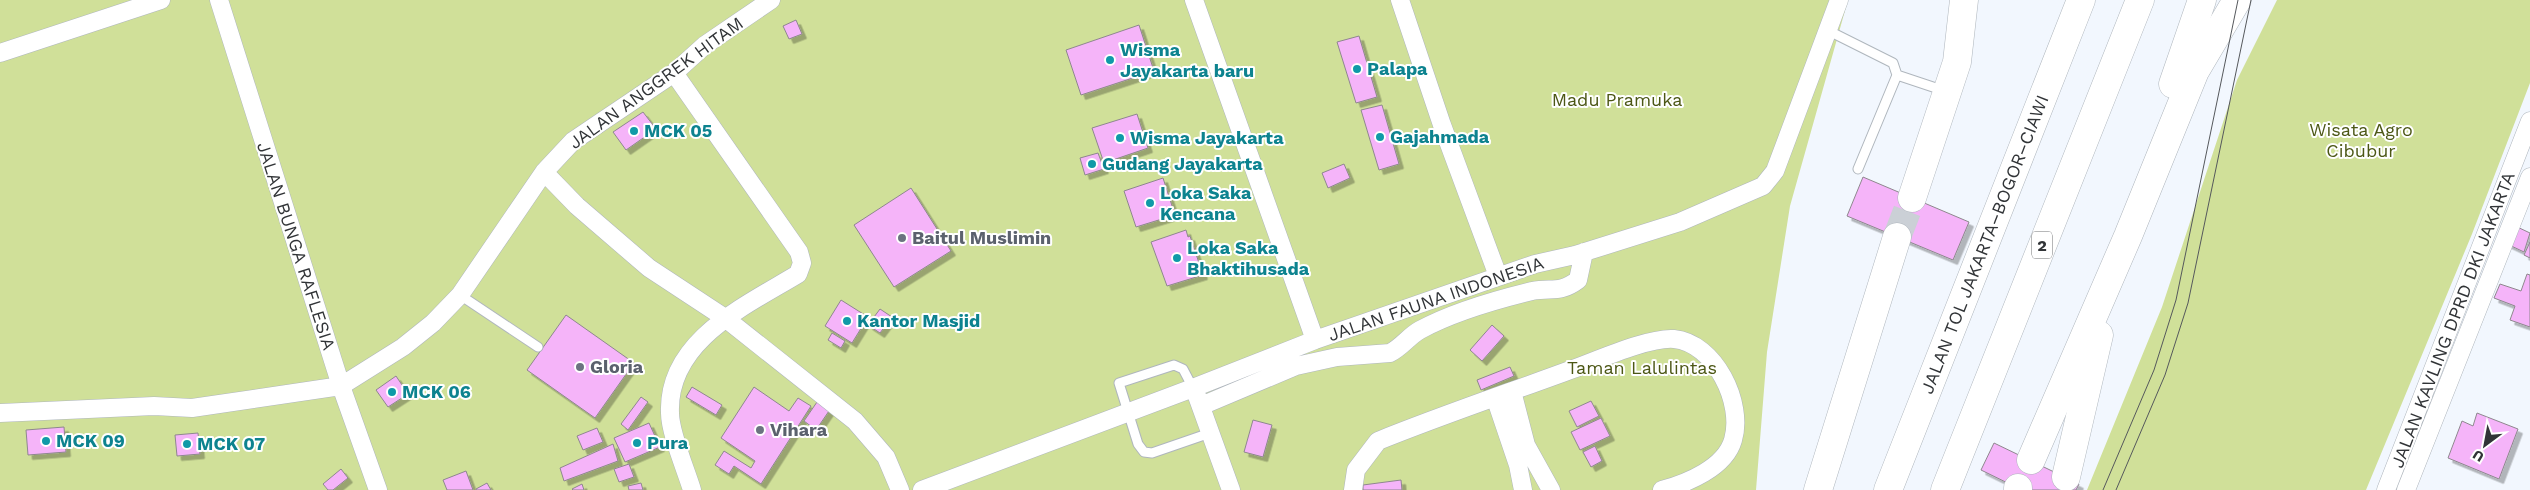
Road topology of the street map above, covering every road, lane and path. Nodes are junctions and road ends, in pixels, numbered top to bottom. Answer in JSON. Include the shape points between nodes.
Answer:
{"nodes":[{"id":1,"x":161,"y":0,"type":"edge"},
{"id":2,"x":219,"y":0,"type":"edge"},
{"id":3,"x":771,"y":0,"type":"edge"},
{"id":4,"x":1194,"y":0,"type":"edge"},
{"id":5,"x":1400,"y":0,"type":"edge"},
{"id":6,"x":1839,"y":0,"type":"edge"},
{"id":7,"x":1964,"y":0,"type":"edge"},
{"id":8,"x":2081,"y":0,"type":"edge"},
{"id":9,"x":2140,"y":0,"type":"edge"},
{"id":10,"x":2202,"y":0,"type":"edge"},
{"id":11,"x":2237,"y":0,"type":"edge"},
{"id":12,"x":1827,"y":30,"type":"junction"},
{"id":13,"x":0,"y":53,"type":"edge"},
{"id":14,"x":674,"y":73,"type":"junction"},
{"id":15,"x":1897,"y":75,"type":"junction"},
{"id":16,"x":1947,"y":92,"type":"junction"},
{"id":17,"x":2530,"y":121,"type":"edge"},
{"id":18,"x":1858,"y":169,"type":"dead end"},
{"id":19,"x":544,"y":172,"type":"junction"},
{"id":20,"x":2530,"y":177,"type":"edge"},
{"id":21,"x":1912,"y":198,"type":"tunnel mouth"},
{"id":22,"x":2128,"y":236,"type":"junction"},
{"id":23,"x":1897,"y":237,"type":"tunnel mouth"},
{"id":24,"x":1584,"y":252,"type":"junction"},
{"id":25,"x":2116,"y":263,"type":"junction"},
{"id":26,"x":1498,"y":276,"type":"junction"},
{"id":27,"x":460,"y":295,"type":"junction"},
{"id":28,"x":725,"y":318,"type":"junction"},
{"id":29,"x":1315,"y":340,"type":"junction"},
{"id":30,"x":538,"y":347,"type":"dead end"},
{"id":31,"x":341,"y":386,"type":"junction"},
{"id":32,"x":1194,"y":388,"type":"junction"},
{"id":33,"x":1512,"y":391,"type":"junction"},
{"id":34,"x":1495,"y":397,"type":"junction"},
{"id":35,"x":1201,"y":406,"type":"junction"},
{"id":36,"x":0,"y":412,"type":"edge"},
{"id":37,"x":1130,"y":412,"type":"junction"},
{"id":38,"x":1210,"y":433,"type":"junction"},
{"id":39,"x":2031,"y":460,"type":"dead end"},
{"id":40,"x":2066,"y":477,"type":"dead end"},
{"id":41,"x":378,"y":490,"type":"edge"},
{"id":42,"x":692,"y":490,"type":"edge"},
{"id":43,"x":900,"y":490,"type":"edge"},
{"id":44,"x":923,"y":490,"type":"edge"},
{"id":45,"x":1232,"y":490,"type":"edge"},
{"id":46,"x":1353,"y":490,"type":"edge"},
{"id":47,"x":1523,"y":490,"type":"edge"},
{"id":48,"x":1551,"y":490,"type":"edge"},
{"id":49,"x":1662,"y":490,"type":"edge"},
{"id":50,"x":1818,"y":490,"type":"edge"},
{"id":51,"x":1888,"y":490,"type":"edge"},
{"id":52,"x":1945,"y":490,"type":"edge"},
{"id":53,"x":2386,"y":490,"type":"edge"},
{"id":54,"x":2406,"y":490,"type":"edge"}],
"edges":[{"from":1,"to":13,"type":"street"},
{"from":2,"to":31,"type":"street","name":"JALAN BUNGA RAFLESIA"},
{"from":3,"to":14,"type":"street","name":"JALAN ANGGREK HITAM","via":[[706,45]]},
{"from":4,"to":29,"type":"street"},
{"from":5,"to":26,"type":"street"},
{"from":6,"to":12,"type":"street","name":"JALAN FAUNA INDONESIA"},
{"from":7,"to":16,"type":"highway","via":[[1957,62]]},
{"from":8,"to":51,"type":"highway","name":"JALAN TOL JAKARTA–BOGOR–CIAWI"},
{"from":9,"to":52,"type":"highway","number":"2"},
{"from":10,"to":22,"type":"highway","via":[[2162,116]]},
{"from":11,"to":22,"type":"highway","via":[[2194,71]]},
{"from":12,"to":15,"type":"lane","via":[[1893,63]]},
{"from":12,"to":24,"type":"street","name":"JALAN FAUNA INDONESIA","via":[[1775,171],[1763,186],[1680,222]]},
{"from":14,"to":19,"type":"street","name":"JALAN ANGGREK HITAM","via":[[573,141]]},
{"from":14,"to":28,"type":"street","via":[[799,252],[802,263],[798,274]]},
{"from":15,"to":16,"type":"lane"},
{"from":15,"to":18,"type":"lane"},
{"from":16,"to":21,"type":"highway"},
{"from":17,"to":53,"type":"street","name":"JALAN KAVLING DPRD DKI JAKARTA"},
{"from":19,"to":27,"type":"street","name":"JALAN ANGGREK HITAM"},
{"from":19,"to":28,"type":"street","via":[[577,206],[649,268]]},
{"from":20,"to":54,"type":"street","name":"JALAN KAVLING DPRD DKI JAKARTA"},
{"from":22,"to":25,"type":"highway"},
{"from":23,"to":50,"type":"highway"},
{"from":24,"to":26,"type":"street","name":"JALAN FAUNA INDONESIA"},
{"from":24,"to":35,"type":"street","via":[[1578,280],[1564,289],[1540,290],[1503,299],[1434,323],[1390,353],[1337,357],[1296,366]]},
{"from":25,"to":39,"type":"highway"},
{"from":25,"to":40,"type":"highway"},
{"from":26,"to":29,"type":"street","name":"JALAN FAUNA INDONESIA"},
{"from":27,"to":30,"type":"lane"},
{"from":27,"to":31,"type":"street","name":"JALAN ANGGREK HITAM","via":[[403,347]]},
{"from":28,"to":42,"type":"street","via":[[688,354],[670,392],[670,415]]},
{"from":28,"to":43,"type":"street","via":[[855,421],[886,457]]},
{"from":29,"to":32,"type":"street","name":"JALAN FAUNA INDONESIA"},
{"from":31,"to":36,"type":"street","via":[[192,408],[154,406]]},
{"from":31,"to":41,"type":"street","name":"JALAN BUNGA RAFLESIA"},
{"from":32,"to":35,"type":"street"},
{"from":32,"to":37,"type":"street","name":"JALAN FAUNA INDONESIA"},
{"from":32,"to":37,"type":"lane","via":[[1183,368],[1174,365],[1119,383]]},
{"from":33,"to":34,"type":"street"},
{"from":33,"to":48,"type":"street","via":[[1526,445]]},
{"from":33,"to":49,"type":"street","via":[[1650,343],[1674,339],[1689,343],[1719,371],[1732,399],[1736,420],[1733,441],[1707,472]]},
{"from":34,"to":46,"type":"street","via":[[1378,441],[1356,470]]},
{"from":34,"to":47,"type":"street"},
{"from":35,"to":38,"type":"street"},
{"from":37,"to":38,"type":"lane","via":[[1138,444],[1144,452],[1152,453]]},
{"from":37,"to":44,"type":"street","name":"JALAN FAUNA INDONESIA"},
{"from":38,"to":45,"type":"street"}]}
